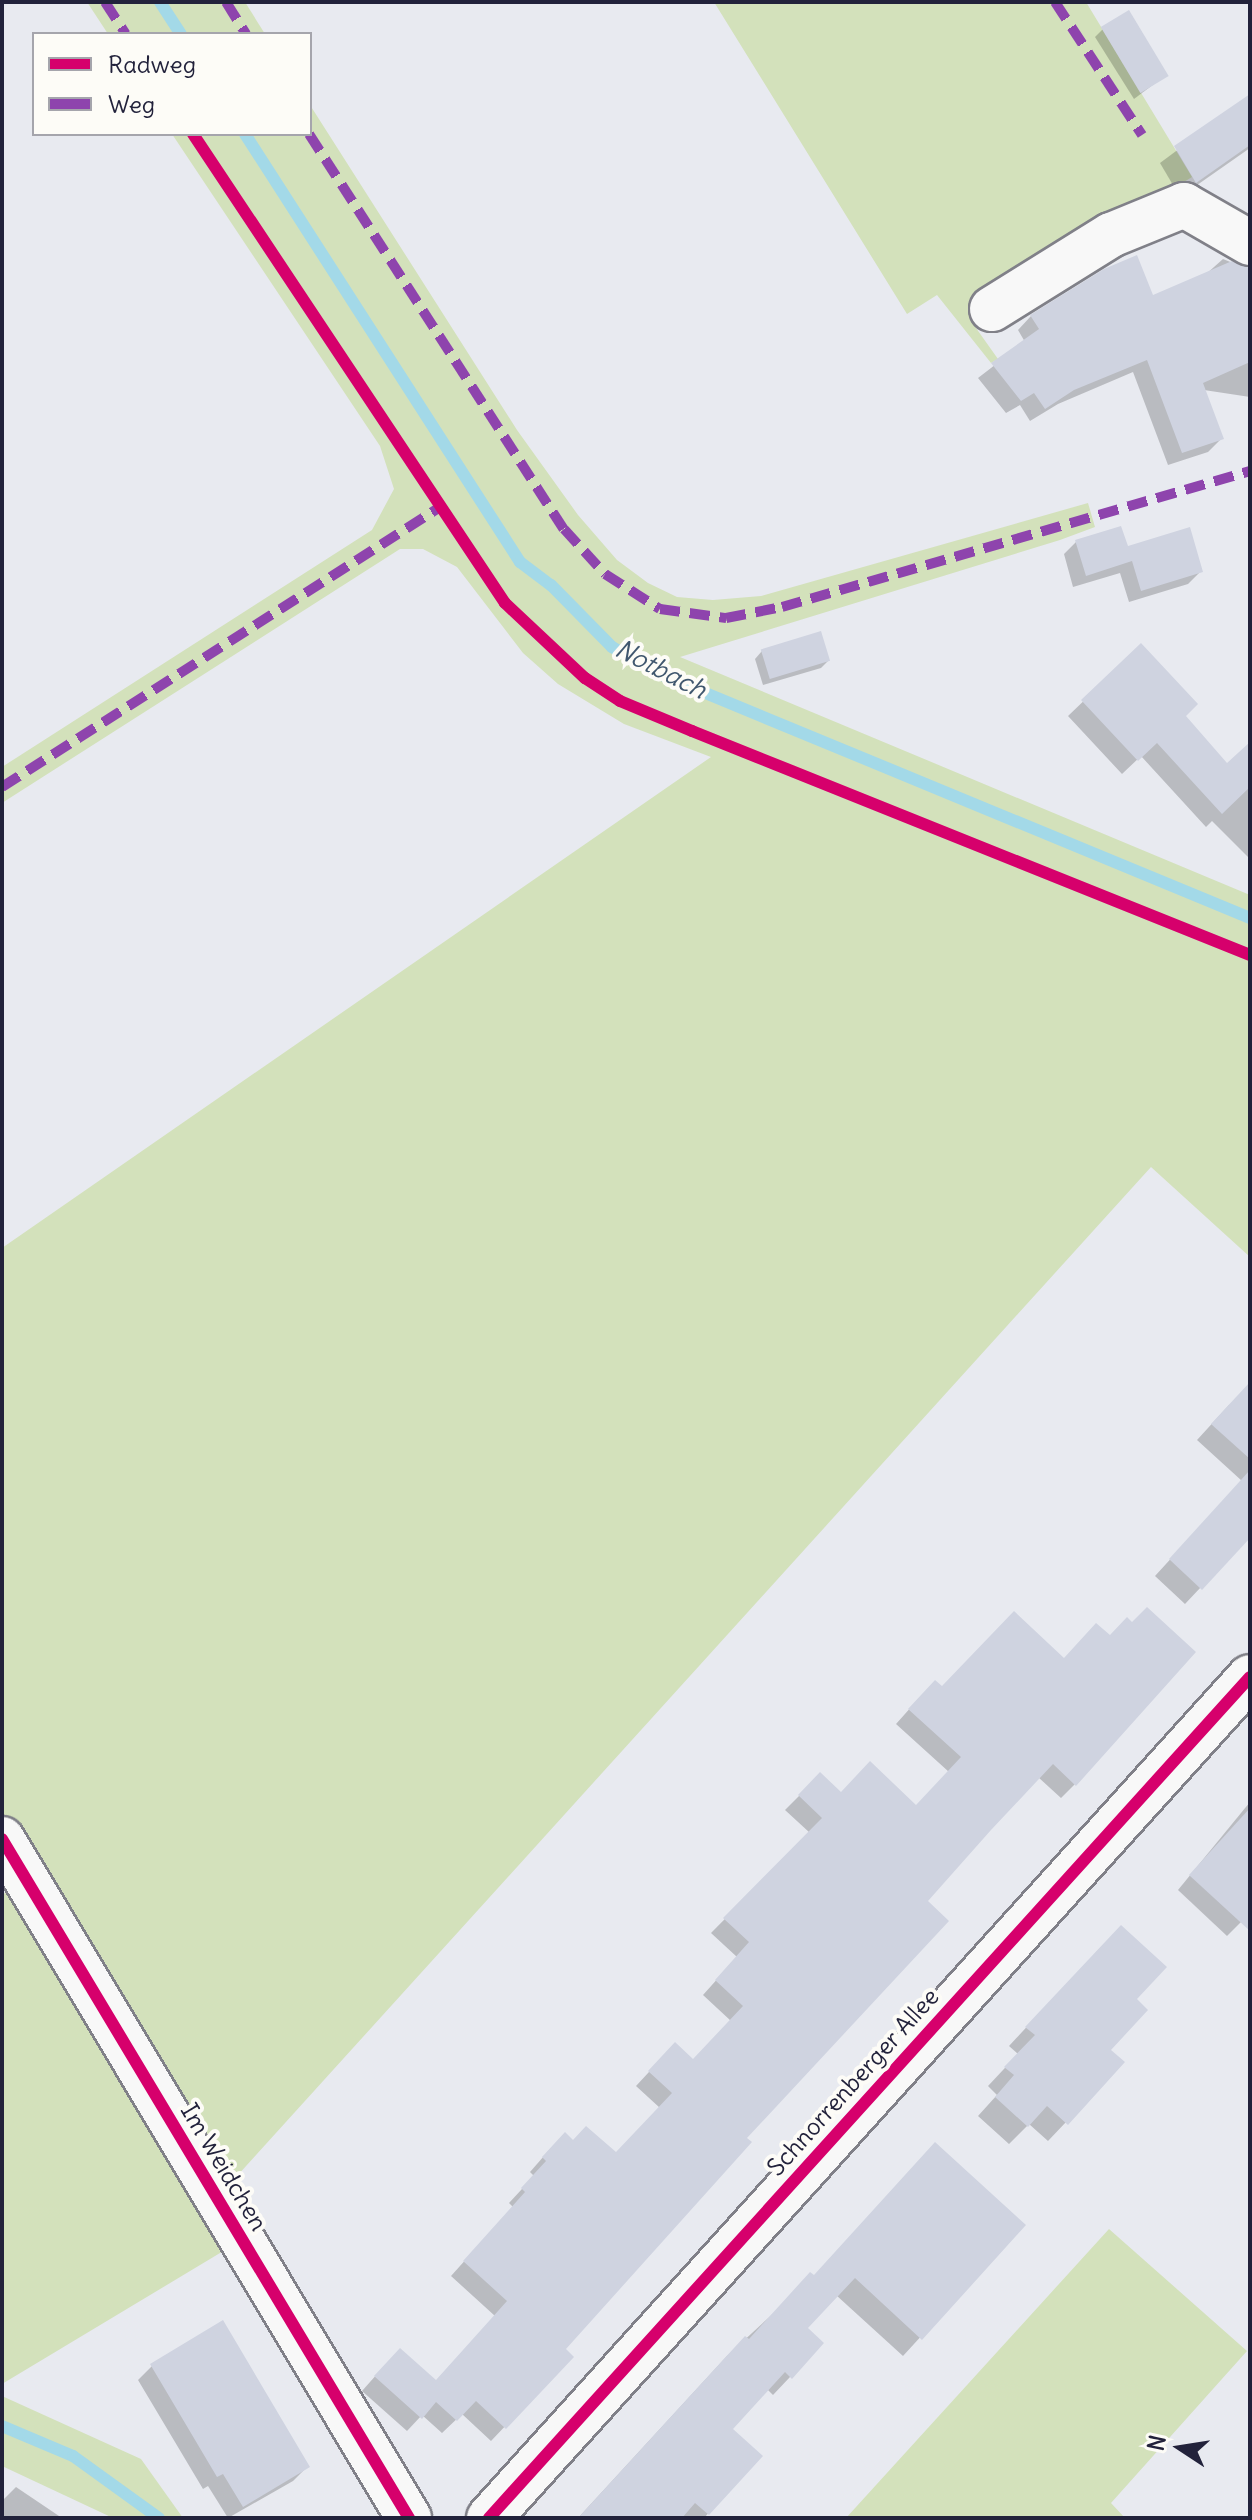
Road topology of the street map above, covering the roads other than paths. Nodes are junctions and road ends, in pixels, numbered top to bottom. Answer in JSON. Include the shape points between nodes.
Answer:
{"nodes":[{"id":1,"x":1250,"y":243,"type":"edge"},
{"id":2,"x":992,"y":309,"type":"dead end"},
{"id":3,"x":1250,"y":1677,"type":"edge"},
{"id":4,"x":2,"y":1839,"type":"edge"},
{"id":5,"x":409,"y":2518,"type":"edge"},
{"id":6,"x":489,"y":2518,"type":"edge"}],
"edges":[{"from":1,"to":2,"type":"street","via":[[1184,205],[1111,235]]},
{"from":3,"to":6,"type":"street","name":"Schnorrenberger Allee"},
{"from":4,"to":5,"type":"street","name":"Im Weidchen"}]}
